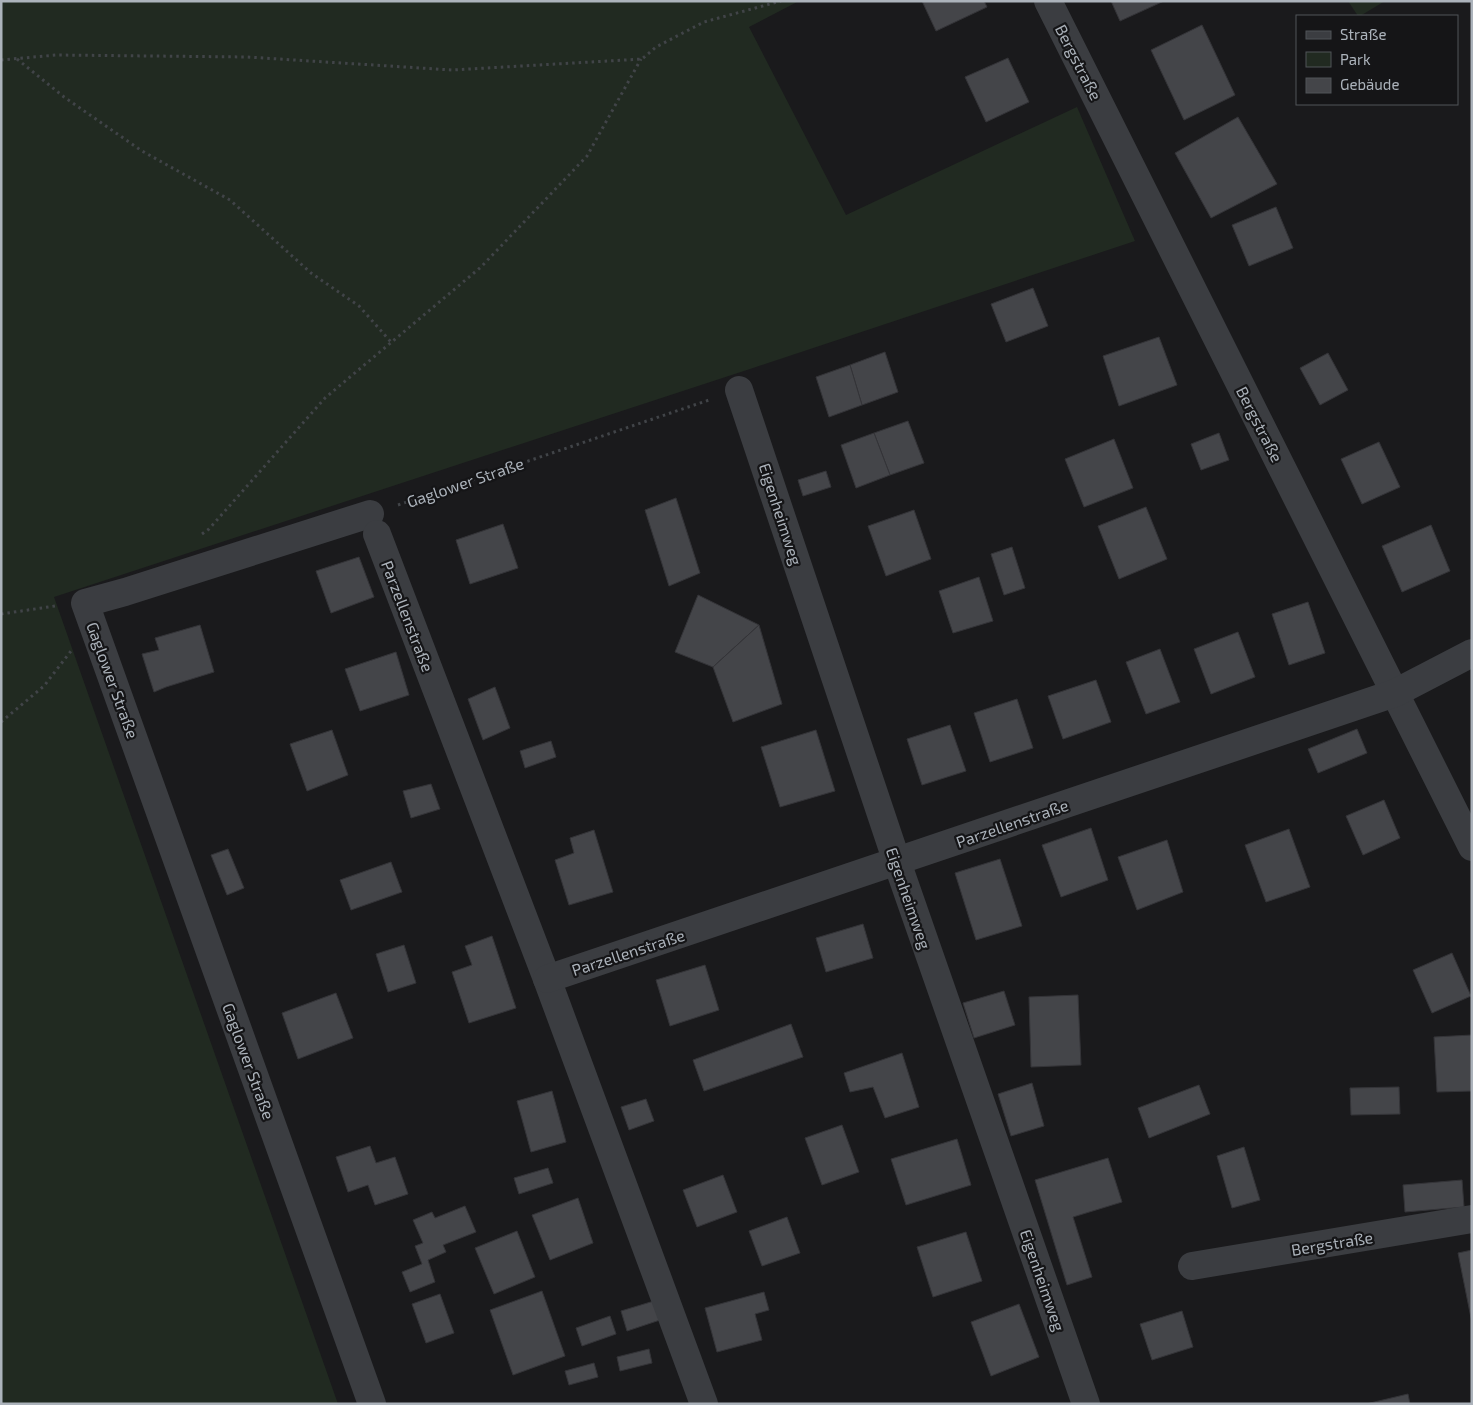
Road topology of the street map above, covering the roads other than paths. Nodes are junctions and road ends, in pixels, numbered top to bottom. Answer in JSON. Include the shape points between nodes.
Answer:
{"nodes":[{"id":1,"x":1048,"y":1,"type":"edge"},
{"id":2,"x":739,"y":390,"type":"road end"},
{"id":3,"x":373,"y":524,"type":"joint"},
{"id":4,"x":1472,"y":653,"type":"edge"},
{"id":5,"x":1395,"y":693,"type":"junction"},
{"id":6,"x":1472,"y":847,"type":"edge"},
{"id":7,"x":897,"y":862,"type":"junction"},
{"id":8,"x":547,"y":979,"type":"junction"},
{"id":9,"x":1472,"y":1219,"type":"edge"},
{"id":10,"x":1192,"y":1266,"type":"dead end"},
{"id":11,"x":372,"y":1404,"type":"edge"},
{"id":12,"x":704,"y":1404,"type":"edge"},
{"id":13,"x":1086,"y":1404,"type":"edge"}],
"edges":[{"from":1,"to":5,"type":"street","name":"Bergstraße"},
{"from":2,"to":7,"type":"street","name":"Eigenheimweg"},
{"from":3,"to":8,"type":"street","name":"Parzellenstraße"},
{"from":3,"to":11,"type":"street","name":"Gaglower Straße","via":[[125,592],[89,613]]},
{"from":4,"to":5,"type":"street","name":"Parzellenstraße"},
{"from":5,"to":6,"type":"street","name":"Bergstraße"},
{"from":5,"to":7,"type":"street","name":"Parzellenstraße"},
{"from":7,"to":8,"type":"street","name":"Parzellenstraße"},
{"from":7,"to":13,"type":"street","name":"Eigenheimweg"},
{"from":8,"to":12,"type":"street","name":"Parzellenstraße"},
{"from":9,"to":10,"type":"street","name":"Bergstraße"}]}
